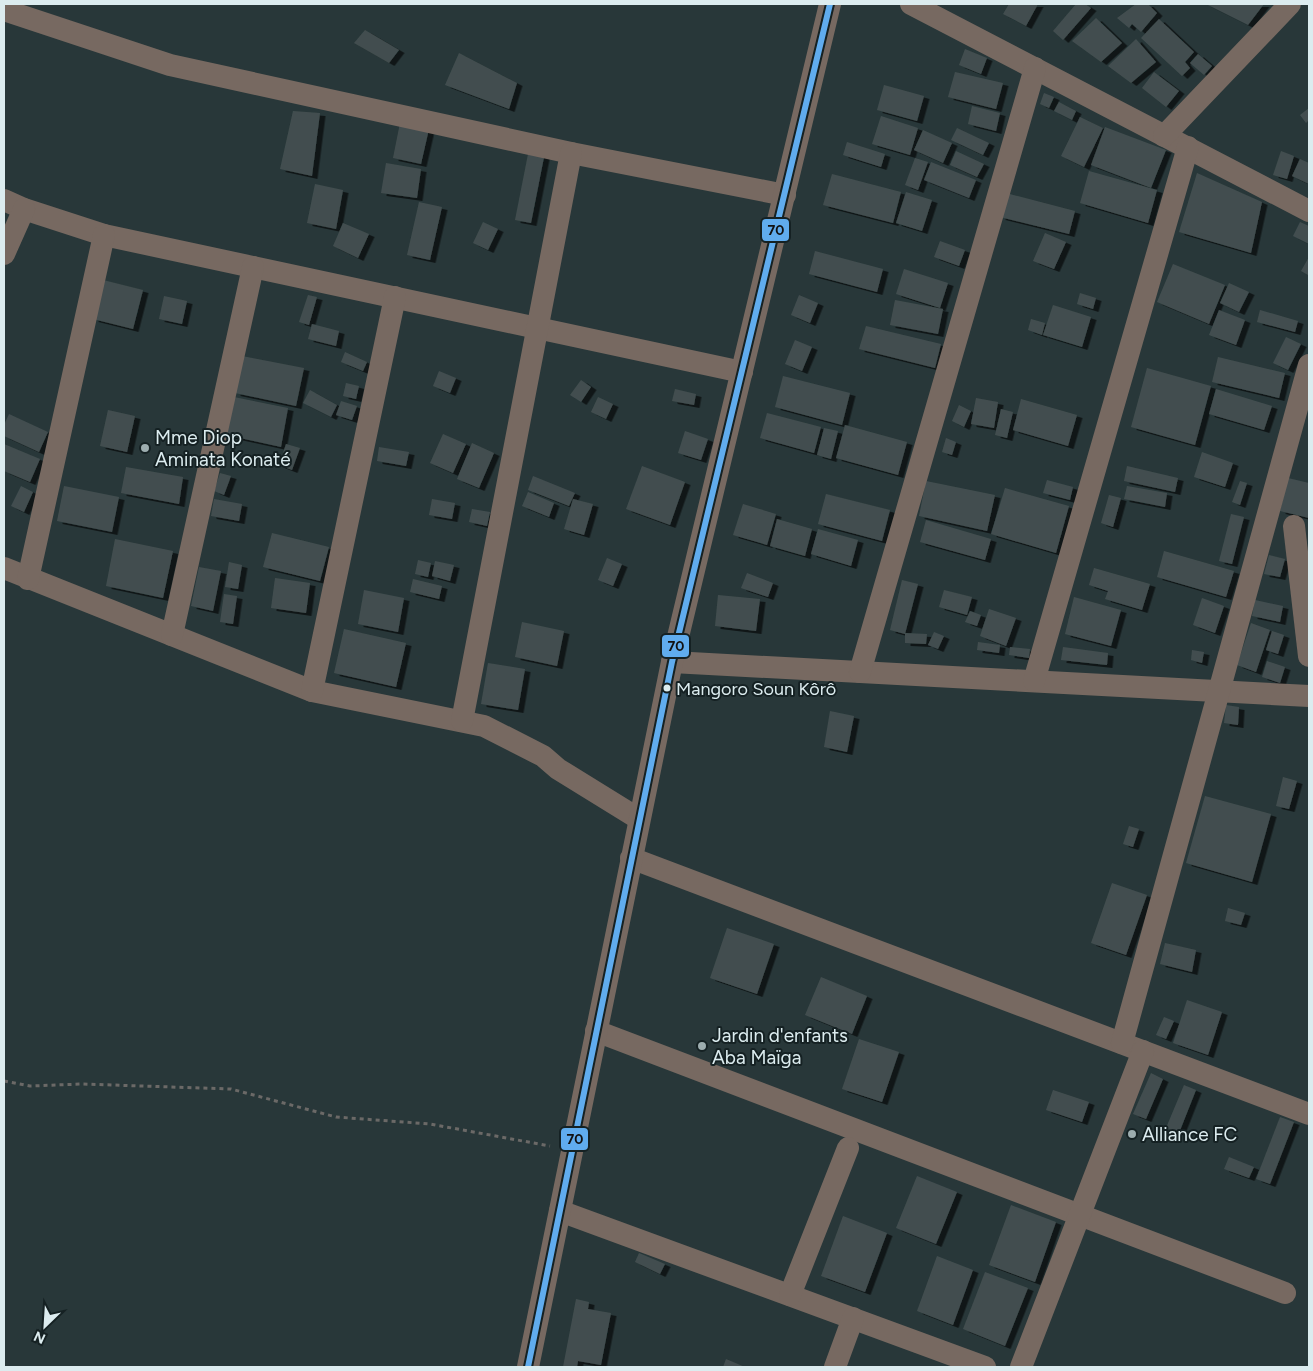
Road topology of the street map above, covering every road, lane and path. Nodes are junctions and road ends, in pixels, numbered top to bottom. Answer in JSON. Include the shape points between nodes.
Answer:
{"nodes":[{"id":1,"x":830,"y":4,"type":"edge"},
{"id":2,"x":911,"y":4,"type":"edge"},
{"id":3,"x":1290,"y":4,"type":"edge"},
{"id":4,"x":4,"y":10,"type":"edge"},
{"id":5,"x":1035,"y":68,"type":"junction"},
{"id":6,"x":1164,"y":136,"type":"junction"},
{"id":7,"x":1188,"y":148,"type":"junction"},
{"id":8,"x":571,"y":153,"type":"junction"},
{"id":9,"x":785,"y":195,"type":"junction"},
{"id":10,"x":4,"y":200,"type":"edge"},
{"id":11,"x":24,"y":210,"type":"junction"},
{"id":12,"x":1309,"y":211,"type":"edge"},
{"id":13,"x":104,"y":235,"type":"junction"},
{"id":14,"x":4,"y":254,"type":"edge"},
{"id":15,"x":254,"y":267,"type":"junction"},
{"id":16,"x":395,"y":298,"type":"junction"},
{"id":17,"x":538,"y":328,"type":"junction"},
{"id":18,"x":1309,"y":365,"type":"edge"},
{"id":19,"x":742,"y":372,"type":"junction"},
{"id":20,"x":1267,"y":519,"type":"junction"},
{"id":21,"x":1302,"y":528,"type":"edge"},
{"id":22,"x":4,"y":568,"type":"edge"},
{"id":23,"x":28,"y":579,"type":"junction"},
{"id":24,"x":172,"y":635,"type":"junction"},
{"id":25,"x":1309,"y":656,"type":"edge"},
{"id":26,"x":672,"y":662,"type":"junction"},
{"id":27,"x":860,"y":672,"type":"junction"},
{"id":28,"x":1034,"y":681,"type":"junction"},
{"id":29,"x":1221,"y":691,"type":"junction"},
{"id":30,"x":312,"y":692,"type":"junction"},
{"id":31,"x":1309,"y":696,"type":"edge"},
{"id":32,"x":462,"y":721,"type":"junction"},
{"id":33,"x":638,"y":819,"type":"junction"},
{"id":34,"x":631,"y":858,"type":"junction"},
{"id":35,"x":596,"y":1031,"type":"junction"},
{"id":36,"x":1122,"y":1043,"type":"junction"},
{"id":37,"x":1143,"y":1051,"type":"junction"},
{"id":38,"x":4,"y":1081,"type":"edge"},
{"id":39,"x":1309,"y":1114,"type":"edge"},
{"id":40,"x":848,"y":1148,"type":"dead end"},
{"id":41,"x":573,"y":1150,"type":"junction"},
{"id":42,"x":560,"y":1211,"type":"junction"},
{"id":43,"x":1080,"y":1215,"type":"junction"},
{"id":44,"x":1285,"y":1294,"type":"dead end"},
{"id":45,"x":790,"y":1295,"type":"junction"},
{"id":46,"x":853,"y":1318,"type":"junction"},
{"id":47,"x":528,"y":1367,"type":"edge"},
{"id":48,"x":835,"y":1367,"type":"edge"},
{"id":49,"x":985,"y":1367,"type":"edge"},
{"id":50,"x":1021,"y":1367,"type":"edge"}],
"edges":[{"from":1,"to":9,"type":"street"},
{"from":2,"to":5,"type":"street"},
{"from":3,"to":6,"type":"street"},
{"from":4,"to":8,"type":"street","via":[[170,65]]},
{"from":5,"to":6,"type":"street"},
{"from":5,"to":27,"type":"street"},
{"from":6,"to":7,"type":"street"},
{"from":7,"to":12,"type":"street"},
{"from":7,"to":28,"type":"street"},
{"from":8,"to":9,"type":"street"},
{"from":8,"to":17,"type":"street"},
{"from":9,"to":19,"type":"street"},
{"from":10,"to":11,"type":"street"},
{"from":11,"to":13,"type":"street"},
{"from":11,"to":14,"type":"street"},
{"from":13,"to":15,"type":"street"},
{"from":13,"to":23,"type":"street"},
{"from":15,"to":16,"type":"street"},
{"from":15,"to":24,"type":"street"},
{"from":16,"to":17,"type":"street"},
{"from":16,"to":30,"type":"street"},
{"from":17,"to":19,"type":"street"},
{"from":17,"to":32,"type":"street"},
{"from":18,"to":20,"type":"street"},
{"from":19,"to":26,"type":"street"},
{"from":20,"to":21,"type":"street"},
{"from":20,"to":29,"type":"street"},
{"from":21,"to":25,"type":"street"},
{"from":22,"to":23,"type":"street"},
{"from":23,"to":24,"type":"street"},
{"from":24,"to":30,"type":"street"},
{"from":26,"to":27,"type":"street"},
{"from":26,"to":33,"type":"street"},
{"from":27,"to":28,"type":"street"},
{"from":28,"to":29,"type":"street"},
{"from":29,"to":31,"type":"street"},
{"from":29,"to":36,"type":"street"},
{"from":30,"to":32,"type":"street"},
{"from":32,"to":33,"type":"street","via":[[505,735],[543,756],[558,769]]},
{"from":33,"to":34,"type":"street"},
{"from":34,"to":35,"type":"street"},
{"from":34,"to":36,"type":"street"},
{"from":35,"to":41,"type":"street"},
{"from":35,"to":43,"type":"street"},
{"from":36,"to":37,"type":"street"},
{"from":37,"to":39,"type":"street"},
{"from":37,"to":43,"type":"street"},
{"from":38,"to":41,"type":"path","via":[[30,1086],[82,1084],[231,1090],[336,1117],[430,1124]]},
{"from":40,"to":45,"type":"street"},
{"from":41,"to":42,"type":"street"},
{"from":42,"to":45,"type":"street"},
{"from":42,"to":47,"type":"street"},
{"from":43,"to":44,"type":"street"},
{"from":43,"to":50,"type":"street"},
{"from":45,"to":46,"type":"street"},
{"from":46,"to":48,"type":"street"},
{"from":46,"to":49,"type":"street"}]}
